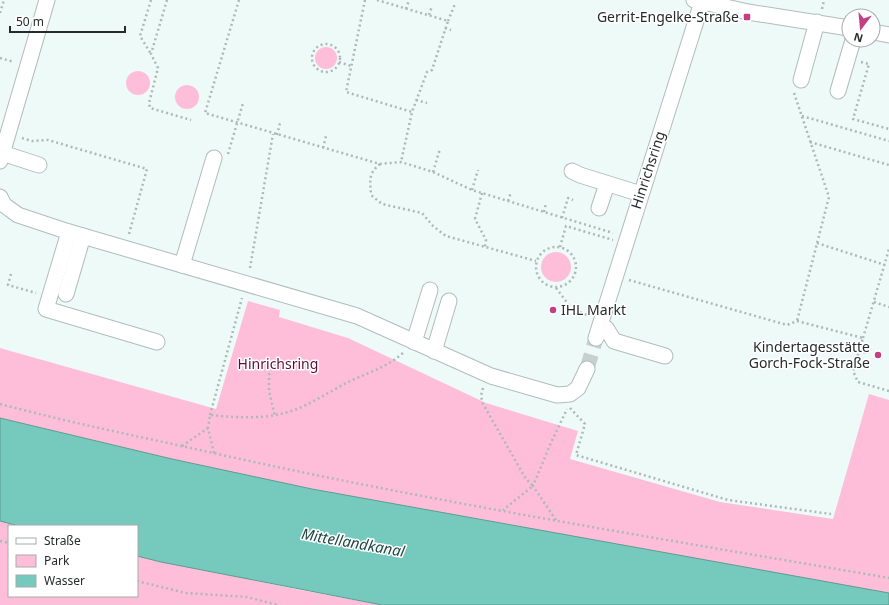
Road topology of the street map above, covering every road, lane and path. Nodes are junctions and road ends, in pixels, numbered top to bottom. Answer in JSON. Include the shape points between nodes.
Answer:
{"nodes":[{"id":1,"x":4,"y":0,"type":"edge"},
{"id":2,"x":151,"y":0,"type":"edge"},
{"id":3,"x":167,"y":0,"type":"edge"},
{"id":4,"x":238,"y":0,"type":"edge"},
{"id":5,"x":365,"y":0,"type":"edge"},
{"id":6,"x":377,"y":0,"type":"edge"},
{"id":7,"x":409,"y":0,"type":"edge"},
{"id":8,"x":384,"y":1,"type":"edge"},
{"id":9,"x":698,"y":1,"type":"edge"},
{"id":10,"x":43,"y":4,"type":"edge"},
{"id":11,"x":455,"y":4,"type":"dead end"},
{"id":12,"x":432,"y":6,"type":"dead end"},
{"id":13,"x":406,"y":9,"type":"junction"},
{"id":14,"x":0,"y":13,"type":"edge"},
{"id":15,"x":429,"y":15,"type":"junction"},
{"id":16,"x":448,"y":21,"type":"junction"},
{"id":17,"x":817,"y":22,"type":"junction"},
{"id":18,"x":232,"y":23,"type":"junction"},
{"id":19,"x":237,"y":24,"type":"dead end"},
{"id":20,"x":841,"y":26,"type":"edge"},
{"id":21,"x":445,"y":28,"type":"junction"},
{"id":22,"x":451,"y":30,"type":"dead end"},
{"id":23,"x":851,"y":48,"type":"edge"},
{"id":24,"x":151,"y":54,"type":"junction"},
{"id":25,"x":222,"y":58,"type":"junction"},
{"id":26,"x":848,"y":58,"type":"junction"},
{"id":27,"x":227,"y":59,"type":"dead end"},
{"id":28,"x":339,"y":62,"type":"junction"},
{"id":29,"x":352,"y":66,"type":"junction"},
{"id":30,"x":432,"y":68,"type":"junction"},
{"id":31,"x":437,"y":69,"type":"dead end"},
{"id":32,"x":797,"y":85,"type":"joint"},
{"id":33,"x":838,"y":91,"type":"dead end"},
{"id":34,"x":416,"y":100,"type":"junction"},
{"id":35,"x":427,"y":103,"type":"dead end"},
{"id":36,"x":412,"y":112,"type":"junction"},
{"id":37,"x":802,"y":116,"type":"junction"},
{"id":38,"x":191,"y":120,"type":"dead end"},
{"id":39,"x":280,"y":123,"type":"dead end"},
{"id":40,"x":889,"y":129,"type":"edge"},
{"id":41,"x":8,"y":134,"type":"junction"},
{"id":42,"x":275,"y":134,"type":"junction"},
{"id":43,"x":326,"y":136,"type":"dead end"},
{"id":44,"x":889,"y":141,"type":"edge"},
{"id":45,"x":810,"y":142,"type":"junction"},
{"id":46,"x":323,"y":148,"type":"junction"},
{"id":47,"x":440,"y":150,"type":"dead end"},
{"id":48,"x":1,"y":157,"type":"edge"},
{"id":49,"x":214,"y":158,"type":"dead end"},
{"id":50,"x":401,"y":162,"type":"junction"},
{"id":51,"x":380,"y":164,"type":"junction"},
{"id":52,"x":39,"y":165,"type":"dead end"},
{"id":53,"x":889,"y":165,"type":"edge"},
{"id":54,"x":478,"y":170,"type":"dead end"},
{"id":55,"x":572,"y":171,"type":"dead end"},
{"id":56,"x":433,"y":172,"type":"junction"},
{"id":57,"x":607,"y":184,"type":"junction"},
{"id":58,"x":472,"y":190,"type":"junction"},
{"id":59,"x":511,"y":192,"type":"dead end"},
{"id":60,"x":482,"y":193,"type":"junction"},
{"id":61,"x":641,"y":194,"type":"junction"},
{"id":62,"x":0,"y":197,"type":"edge"},
{"id":63,"x":573,"y":200,"type":"dead end"},
{"id":64,"x":508,"y":201,"type":"junction"},
{"id":65,"x":546,"y":203,"type":"dead end"},
{"id":66,"x":599,"y":208,"type":"dead end"},
{"id":67,"x":544,"y":212,"type":"junction"},
{"id":68,"x":562,"y":218,"type":"junction"},
{"id":69,"x":76,"y":234,"type":"junction"},
{"id":70,"x":619,"y":239,"type":"junction"},
{"id":71,"x":817,"y":243,"type":"junction"},
{"id":72,"x":485,"y":247,"type":"junction"},
{"id":73,"x":560,"y":247,"type":"junction"},
{"id":74,"x":125,"y":248,"type":"junction"},
{"id":75,"x":889,"y":249,"type":"edge"},
{"id":76,"x":888,"y":253,"type":"edge"},
{"id":77,"x":536,"y":261,"type":"junction"},
{"id":78,"x":182,"y":265,"type":"junction"},
{"id":79,"x":885,"y":265,"type":"junction"},
{"id":80,"x":250,"y":268,"type":"dead end"},
{"id":81,"x":11,"y":274,"type":"dead end"},
{"id":82,"x":615,"y":276,"type":"junction"},
{"id":83,"x":556,"y":287,"type":"junction"},
{"id":84,"x":430,"y":290,"type":"dead end"},
{"id":85,"x":243,"y":293,"type":"dead end"},
{"id":86,"x":66,"y":294,"type":"dead end"},
{"id":87,"x":50,"y":297,"type":"junction"},
{"id":88,"x":449,"y":301,"type":"dead end"},
{"id":89,"x":874,"y":302,"type":"junction"},
{"id":90,"x":888,"y":307,"type":"edge"},
{"id":91,"x":576,"y":310,"type":"dead end"},
{"id":92,"x":797,"y":321,"type":"junction"},
{"id":93,"x":863,"y":338,"type":"junction"},
{"id":94,"x":157,"y":342,"type":"dead end"},
{"id":95,"x":414,"y":342,"type":"junction"},
{"id":96,"x":434,"y":351,"type":"junction"},
{"id":97,"x":859,"y":351,"type":"junction"},
{"id":98,"x":867,"y":353,"type":"dead end"},
{"id":99,"x":666,"y":356,"type":"dead end"},
{"id":100,"x":587,"y":369,"type":"tunnel mouth"},
{"id":101,"x":269,"y":373,"type":"dead end"},
{"id":102,"x":889,"y":391,"type":"edge"},
{"id":103,"x":569,"y":401,"type":"junction"},
{"id":104,"x":0,"y":404,"type":"edge"},
{"id":105,"x":483,"y":404,"type":"dead end"},
{"id":106,"x":210,"y":415,"type":"junction"},
{"id":107,"x":275,"y":416,"type":"junction"},
{"id":108,"x":208,"y":428,"type":"junction"},
{"id":109,"x":182,"y":446,"type":"junction"},
{"id":110,"x":214,"y":453,"type":"junction"},
{"id":111,"x":533,"y":486,"type":"junction"},
{"id":112,"x":503,"y":510,"type":"junction"},
{"id":113,"x":831,"y":514,"type":"dead end"},
{"id":114,"x":556,"y":520,"type":"junction"},
{"id":115,"x":889,"y":578,"type":"edge"},
{"id":116,"x":138,"y":582,"type":"edge"},
{"id":117,"x":278,"y":605,"type":"edge"}],
"edges":[{"from":1,"to":14,"type":"path"},
{"from":2,"to":24,"type":"path","via":[[140,36]]},
{"from":3,"to":24,"type":"path"},
{"from":4,"to":18,"type":"path"},
{"from":5,"to":29,"type":"path"},
{"from":6,"to":8,"type":"path"},
{"from":7,"to":13,"type":"path"},
{"from":8,"to":13,"type":"path"},
{"from":9,"to":17,"type":"street"},
{"from":9,"to":61,"type":"street","name":"Hinrichsring"},
{"from":10,"to":41,"type":"street"},
{"from":11,"to":16,"type":"path"},
{"from":12,"to":15,"type":"path"},
{"from":13,"to":15,"type":"path"},
{"from":15,"to":16,"type":"path"},
{"from":16,"to":21,"type":"path"},
{"from":17,"to":20,"type":"street"},
{"from":17,"to":32,"type":"street"},
{"from":18,"to":19,"type":"path"},
{"from":18,"to":25,"type":"path"},
{"from":21,"to":22,"type":"path"},
{"from":21,"to":30,"type":"path"},
{"from":23,"to":26,"type":"street"},
{"from":24,"to":38,"type":"path","via":[[158,68],[148,103],[150,108]]},
{"from":25,"to":27,"type":"path"},
{"from":25,"to":42,"type":"path","via":[[205,113]]},
{"from":26,"to":33,"type":"street"},
{"from":26,"to":40,"type":"path","via":[[869,64],[853,119]]},
{"from":28,"to":28,"type":"path","via":[[338,51],[329,45],[319,46],[312,54],[314,65],[322,71],[332,70]]},
{"from":28,"to":29,"type":"path"},
{"from":29,"to":36,"type":"path","via":[[346,92]]},
{"from":30,"to":31,"type":"path"},
{"from":30,"to":34,"type":"path","via":[[426,72]]},
{"from":32,"to":37,"type":"path"},
{"from":34,"to":35,"type":"path"},
{"from":34,"to":36,"type":"path"},
{"from":36,"to":50,"type":"path"},
{"from":37,"to":44,"type":"path"},
{"from":37,"to":45,"type":"path"},
{"from":39,"to":42,"type":"path"},
{"from":41,"to":48,"type":"street"},
{"from":41,"to":74,"type":"path","via":[[32,141],[48,140],[147,170]]},
{"from":42,"to":46,"type":"path"},
{"from":42,"to":80,"type":"path"},
{"from":43,"to":46,"type":"path"},
{"from":45,"to":53,"type":"path"},
{"from":45,"to":71,"type":"path","via":[[830,197]]},
{"from":46,"to":51,"type":"path"},
{"from":47,"to":56,"type":"path"},
{"from":48,"to":52,"type":"street"},
{"from":49,"to":78,"type":"street"},
{"from":50,"to":51,"type":"path"},
{"from":50,"to":56,"type":"path"},
{"from":51,"to":72,"type":"path","via":[[371,171],[370,181],[371,194],[382,204],[422,213],[446,236]]},
{"from":54,"to":58,"type":"path"},
{"from":55,"to":57,"type":"street"},
{"from":56,"to":58,"type":"path"},
{"from":57,"to":61,"type":"street"},
{"from":57,"to":66,"type":"street"},
{"from":58,"to":60,"type":"path"},
{"from":59,"to":64,"type":"path"},
{"from":60,"to":64,"type":"path"},
{"from":60,"to":72,"type":"path","via":[[475,218],[486,240]]},
{"from":61,"to":70,"type":"street","name":"Hinrichsring"},
{"from":62,"to":69,"type":"street","via":[[4,205],[18,215]]},
{"from":63,"to":68,"type":"path","via":[[568,198]]},
{"from":64,"to":67,"type":"path"},
{"from":65,"to":67,"type":"path"},
{"from":67,"to":68,"type":"path"},
{"from":68,"to":70,"type":"path"},
{"from":69,"to":74,"type":"street"},
{"from":69,"to":86,"type":"street"},
{"from":69,"to":87,"type":"street"},
{"from":70,"to":73,"type":"path","via":[[566,226]]},
{"from":70,"to":82,"type":"street","name":"Hinrichsring"},
{"from":71,"to":79,"type":"path"},
{"from":71,"to":92,"type":"path"},
{"from":72,"to":77,"type":"path"},
{"from":73,"to":77,"type":"path","via":[[546,249]]},
{"from":73,"to":83,"type":"path","via":[[571,253],[576,267],[570,282]]},
{"from":74,"to":78,"type":"street"},
{"from":75,"to":76,"type":"path"},
{"from":76,"to":79,"type":"path"},
{"from":77,"to":83,"type":"path","via":[[538,277],[545,284]]},
{"from":78,"to":95,"type":"street","via":[[358,316]]},
{"from":79,"to":89,"type":"path"},
{"from":81,"to":87,"type":"path","via":[[8,284]]},
{"from":82,"to":92,"type":"path","via":[[787,325]]},
{"from":82,"to":99,"type":"street","name":"Hinrichsring","via":[[598,332],[606,328],[614,341]]},
{"from":83,"to":91,"type":"path","via":[[572,309]]},
{"from":84,"to":95,"type":"street"},
{"from":85,"to":106,"type":"path"},
{"from":87,"to":94,"type":"street","via":[[46,309]]},
{"from":88,"to":96,"type":"street"},
{"from":89,"to":90,"type":"path"},
{"from":89,"to":93,"type":"path"},
{"from":92,"to":93,"type":"path"},
{"from":93,"to":97,"type":"path"},
{"from":95,"to":96,"type":"street"},
{"from":95,"to":107,"type":"path","via":[[394,362],[348,382],[297,409]]},
{"from":96,"to":103,"type":"street","via":[[491,376],[557,395]]},
{"from":97,"to":98,"type":"path"},
{"from":97,"to":102,"type":"path","via":[[853,371],[858,382]]},
{"from":100,"to":103,"type":"street"},
{"from":101,"to":107,"type":"path","via":[[269,391]]},
{"from":103,"to":111,"type":"path"},
{"from":103,"to":113,"type":"path","via":[[585,424],[576,455],[728,500]]},
{"from":104,"to":109,"type":"path"},
{"from":105,"to":111,"type":"path","via":[[526,479]]},
{"from":106,"to":107,"type":"path","via":[[240,418]]},
{"from":106,"to":108,"type":"path"},
{"from":108,"to":109,"type":"path"},
{"from":108,"to":110,"type":"path"},
{"from":109,"to":110,"type":"path"},
{"from":110,"to":112,"type":"path","via":[[267,466]]},
{"from":111,"to":112,"type":"path"},
{"from":111,"to":114,"type":"path"},
{"from":112,"to":114,"type":"path"},
{"from":114,"to":115,"type":"path"},
{"from":116,"to":117,"type":"path","via":[[186,593],[247,597]]}]}
